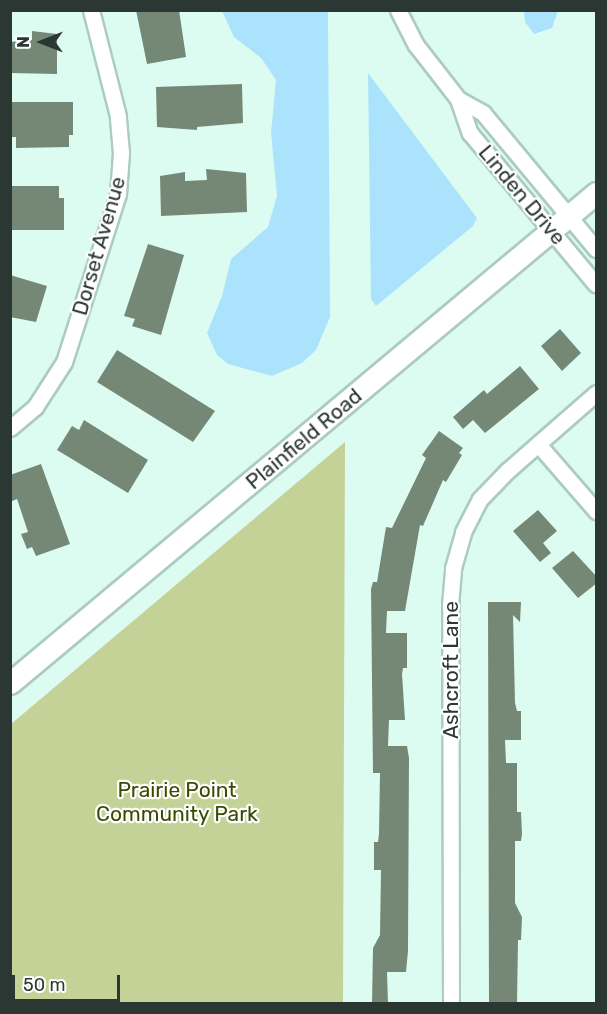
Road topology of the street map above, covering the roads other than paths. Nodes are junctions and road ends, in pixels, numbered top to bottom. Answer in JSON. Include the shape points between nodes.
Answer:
{"nodes":[{"id":1,"x":91,"y":10,"type":"edge"},
{"id":2,"x":398,"y":10,"type":"edge"},
{"id":3,"x":458,"y":99,"type":"junction"},
{"id":4,"x":597,"y":193,"type":"edge"},
{"id":5,"x":568,"y":216,"type":"junction"},
{"id":6,"x":552,"y":230,"type":"junction"},
{"id":7,"x":597,"y":249,"type":"edge"},
{"id":8,"x":597,"y":285,"type":"edge"},
{"id":9,"x":597,"y":393,"type":"edge"},
{"id":10,"x":10,"y":428,"type":"edge"},
{"id":11,"x":538,"y":444,"type":"junction"},
{"id":12,"x":597,"y":510,"type":"edge"},
{"id":13,"x":10,"y":683,"type":"edge"},
{"id":14,"x":451,"y":1004,"type":"edge"}],
"edges":[{"from":1,"to":10,"type":"street","name":"Dorset Avenue","via":[[118,116],[118,194],[64,362],[35,406]]},
{"from":2,"to":3,"type":"street","name":"Linden Drive","via":[[416,45]]},
{"from":3,"to":5,"type":"street","name":"Linden Drive","via":[[483,113]]},
{"from":3,"to":6,"type":"street","name":"Linden Drive","via":[[470,134]]},
{"from":4,"to":5,"type":"main road","name":"Plainfield Road"},
{"from":5,"to":6,"type":"main road","name":"Plainfield Road"},
{"from":5,"to":7,"type":"street","name":"Linden Drive"},
{"from":6,"to":8,"type":"street","name":"Linden Drive"},
{"from":6,"to":13,"type":"main road","name":"Plainfield Road"},
{"from":9,"to":11,"type":"street","name":"Ashcroft Lane"},
{"from":11,"to":12,"type":"street"},
{"from":11,"to":14,"type":"street","name":"Ashcroft Lane","via":[[480,500],[463,532],[453,568]]}]}
